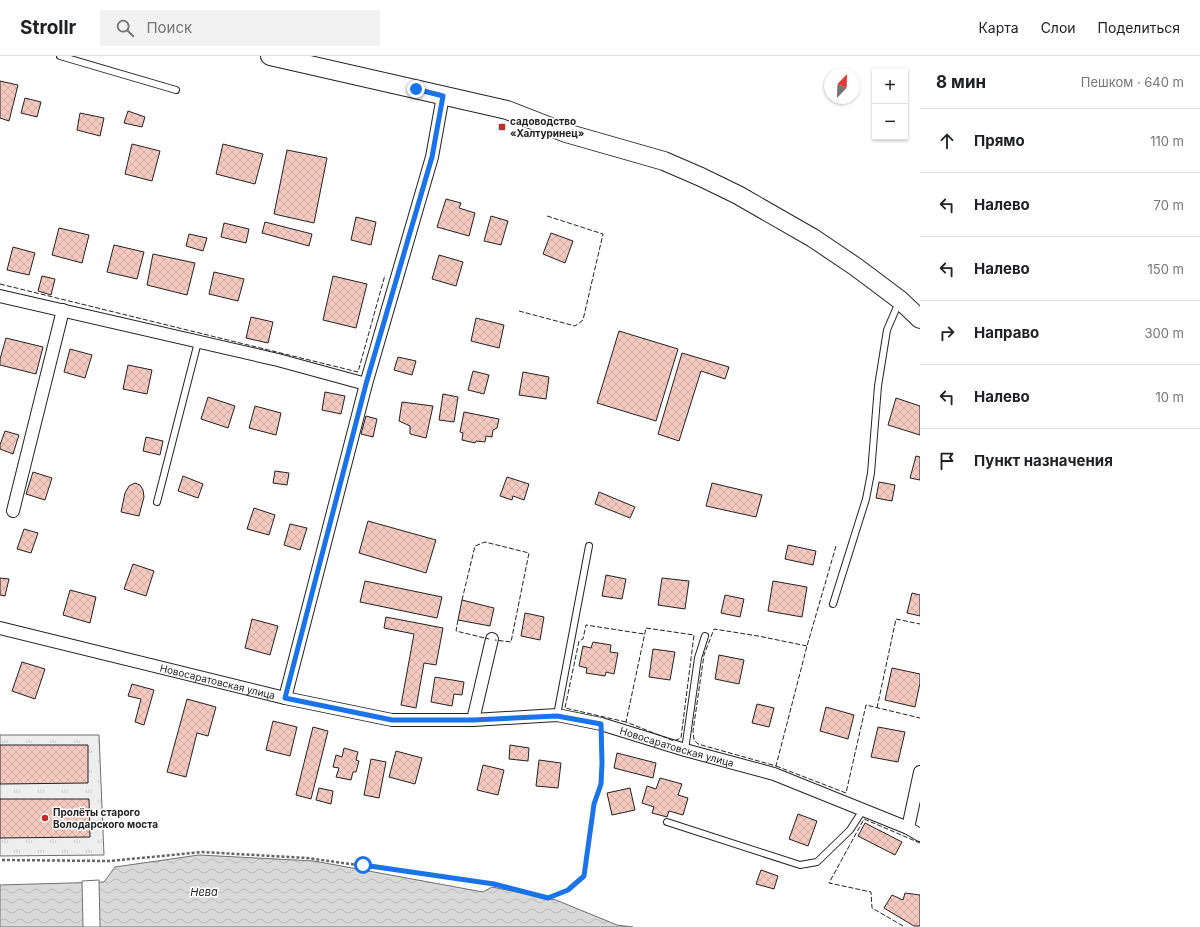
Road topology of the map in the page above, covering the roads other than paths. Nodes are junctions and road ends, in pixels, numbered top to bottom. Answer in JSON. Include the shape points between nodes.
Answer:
{"nodes":[{"id":1,"x":60,"y":56,"type":"edge"},
{"id":2,"x":270,"y":56,"type":"edge"},
{"id":3,"x":176,"y":90,"type":"dead end"},
{"id":4,"x":443,"y":96,"type":"junction"},
{"id":5,"x":0,"y":296,"type":"edge"},
{"id":6,"x":900,"y":300,"type":"junction"},
{"id":7,"x":64,"y":310,"type":"junction"},
{"id":8,"x":920,"y":319,"type":"edge"},
{"id":9,"x":198,"y":342,"type":"junction"},
{"id":10,"x":366,"y":384,"type":"junction"},
{"id":11,"x":157,"y":502,"type":"dead end"},
{"id":12,"x":13,"y":512,"type":"dead end"},
{"id":13,"x":589,"y":546,"type":"dead end"},
{"id":14,"x":833,"y":604,"type":"dead end"},
{"id":15,"x":0,"y":628,"type":"edge"},
{"id":16,"x":705,"y":636,"type":"dead end"},
{"id":17,"x":492,"y":639,"type":"dead end"},
{"id":18,"x":285,"y":698,"type":"junction"},
{"id":19,"x":557,"y":716,"type":"junction"},
{"id":20,"x":473,"y":720,"type":"junction"},
{"id":21,"x":685,"y":750,"type":"junction"},
{"id":22,"x":920,"y":772,"type":"edge"},
{"id":23,"x":863,"y":810,"type":"junction"},
{"id":24,"x":667,"y":822,"type":"dead end"},
{"id":25,"x":908,"y":828,"type":"junction"},
{"id":26,"x":920,"y":835,"type":"edge"}],
"edges":[{"from":1,"to":3,"type":"lane"},
{"from":2,"to":4,"type":"main road"},
{"from":4,"to":6,"type":"main road","via":[[506,110],[566,133],[664,162],[701,177],[813,238]]},
{"from":4,"to":10,"type":"street","via":[[432,157]]},
{"from":5,"to":7,"type":"street"},
{"from":6,"to":8,"type":"main road"},
{"from":6,"to":14,"type":"lane","via":[[887,330],[878,386],[871,473],[866,499]]},
{"from":7,"to":9,"type":"street"},
{"from":7,"to":12,"type":"street"},
{"from":9,"to":10,"type":"street"},
{"from":9,"to":11,"type":"lane"},
{"from":10,"to":18,"type":"street"},
{"from":13,"to":19,"type":"lane"},
{"from":15,"to":18,"type":"street","name":"Новосаратовская улица"},
{"from":16,"to":21,"type":"lane","via":[[698,658]]},
{"from":17,"to":20,"type":"street"},
{"from":18,"to":20,"type":"street","name":"Новосаратовская улица","via":[[392,720]]},
{"from":19,"to":20,"type":"street","name":"Новосаратовская улица"},
{"from":19,"to":21,"type":"street","name":"Новосаратовская улица","via":[[601,724]]},
{"from":21,"to":23,"type":"street","name":"Новосаратовская улица","via":[[774,774]]},
{"from":22,"to":25,"type":"street"},
{"from":23,"to":24,"type":"lane","via":[[850,830],[817,862],[800,866]]},
{"from":23,"to":25,"type":"street","name":"Новосаратовская улица"},
{"from":25,"to":26,"type":"street","name":"Новосаратовская улица"}]}
